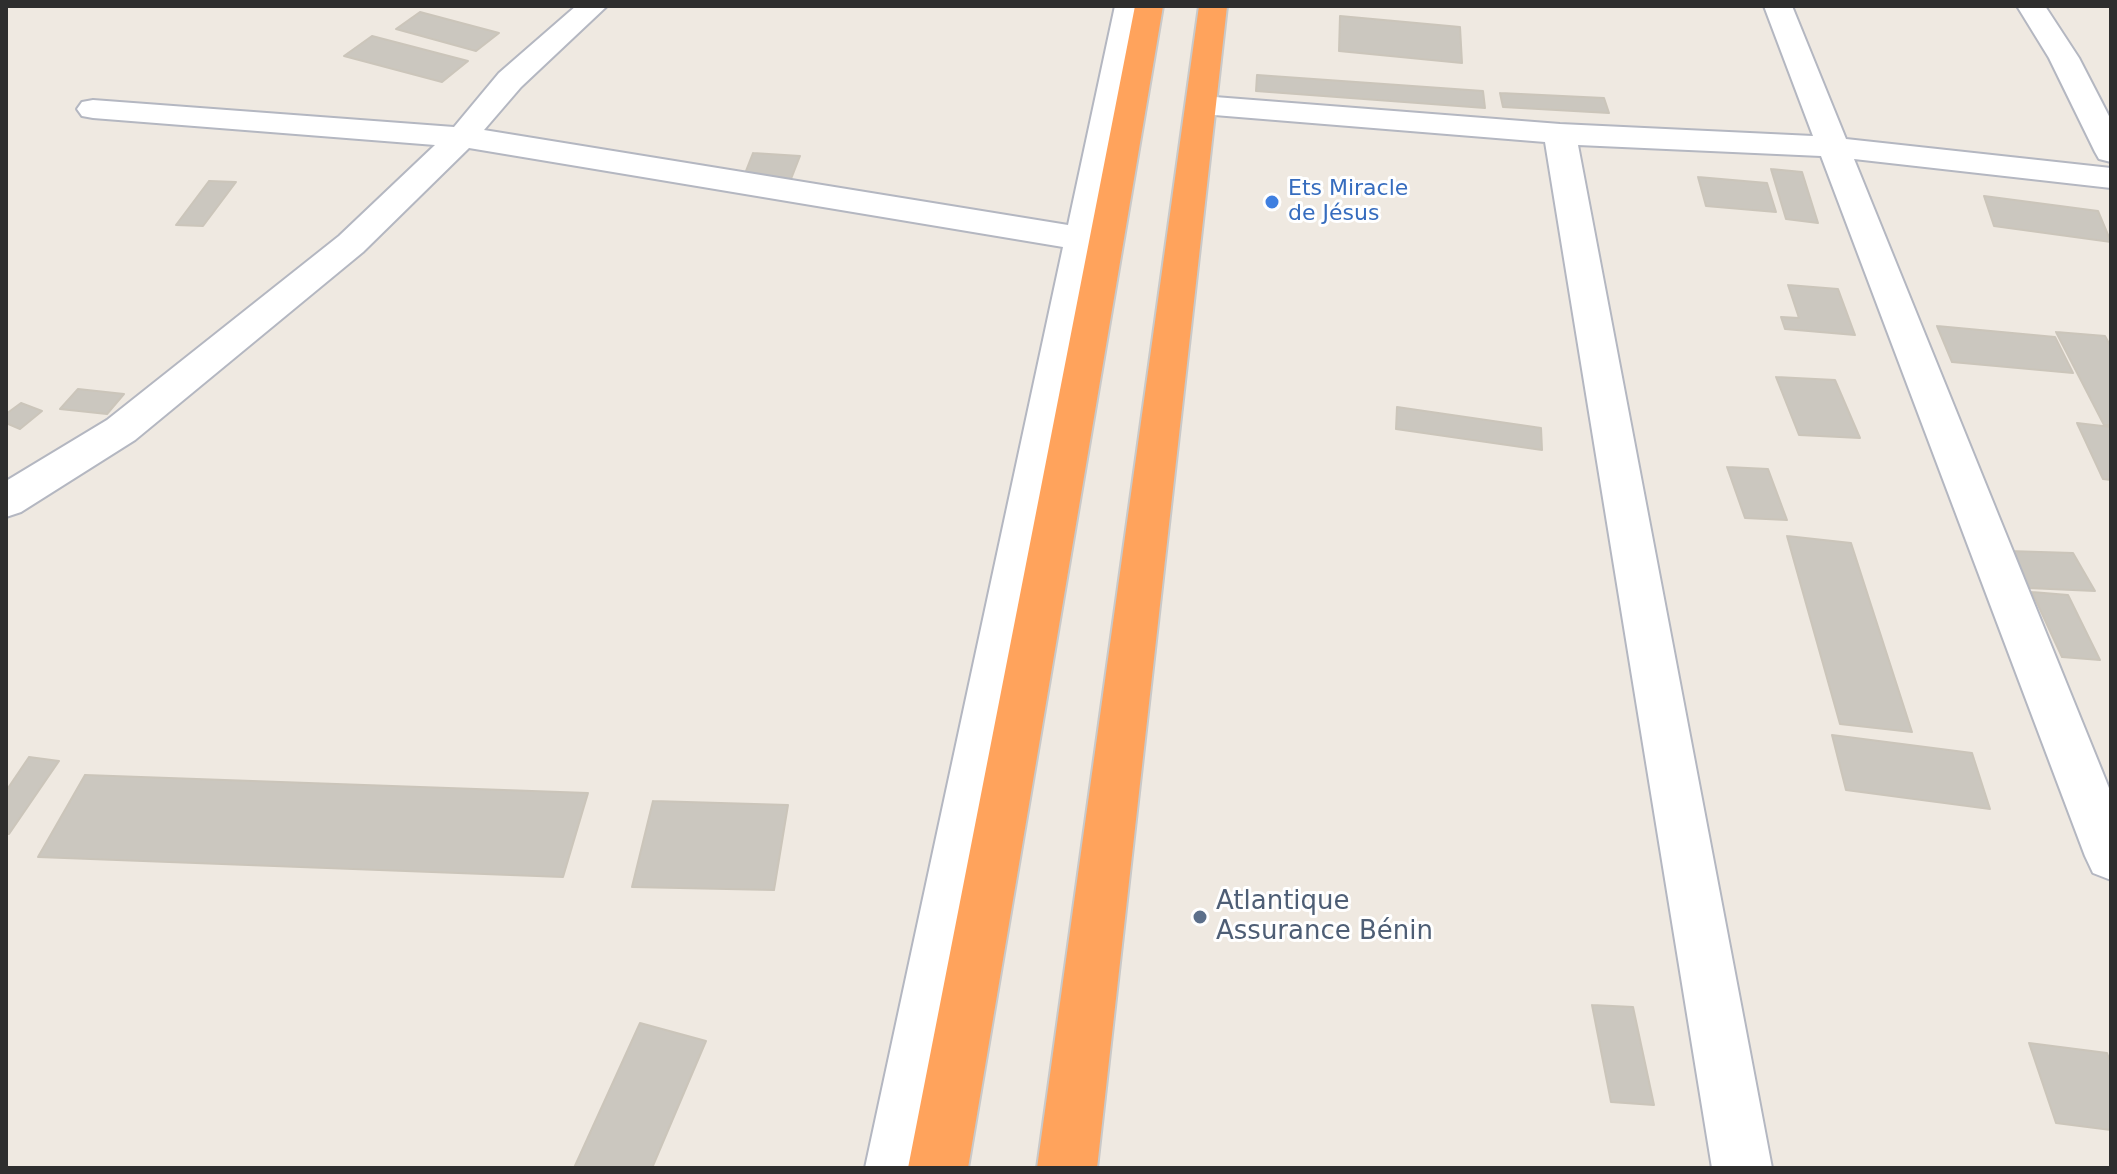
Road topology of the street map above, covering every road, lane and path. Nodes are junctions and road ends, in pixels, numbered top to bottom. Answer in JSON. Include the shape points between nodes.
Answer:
{"nodes":[{"id":1,"x":593,"y":6,"type":"edge"},
{"id":2,"x":1129,"y":6,"type":"edge"},
{"id":3,"x":1149,"y":6,"type":"edge"},
{"id":4,"x":1213,"y":6,"type":"edge"},
{"id":5,"x":1778,"y":6,"type":"edge"},
{"id":6,"x":2031,"y":6,"type":"edge"},
{"id":7,"x":1202,"y":105,"type":"junction"},
{"id":8,"x":93,"y":109,"type":"dead end"},
{"id":9,"x":1560,"y":134,"type":"junction"},
{"id":10,"x":462,"y":137,"type":"junction"},
{"id":11,"x":1832,"y":147,"type":"junction"},
{"id":12,"x":2111,"y":152,"type":"edge"},
{"id":13,"x":2111,"y":178,"type":"edge"},
{"id":14,"x":1082,"y":239,"type":"junction"},
{"id":15,"x":6,"y":501,"type":"edge"},
{"id":16,"x":2111,"y":856,"type":"edge"},
{"id":17,"x":895,"y":1168,"type":"edge"},
{"id":18,"x":938,"y":1168,"type":"edge"},
{"id":19,"x":1067,"y":1168,"type":"edge"},
{"id":20,"x":1742,"y":1168,"type":"edge"}],
"edges":[{"from":1,"to":10,"type":"street","via":[[510,80]]},
{"from":2,"to":14,"type":"street"},
{"from":3,"to":18,"type":"highway"},
{"from":4,"to":7,"type":"highway"},
{"from":5,"to":11,"type":"street"},
{"from":6,"to":12,"type":"street"},
{"from":7,"to":9,"type":"street"},
{"from":7,"to":19,"type":"highway"},
{"from":8,"to":10,"type":"street"},
{"from":9,"to":11,"type":"street"},
{"from":9,"to":20,"type":"street"},
{"from":10,"to":14,"type":"street"},
{"from":10,"to":15,"type":"street","via":[[351,244],[121,430]]},
{"from":11,"to":13,"type":"street"},
{"from":11,"to":16,"type":"street"},
{"from":14,"to":17,"type":"street"}]}
